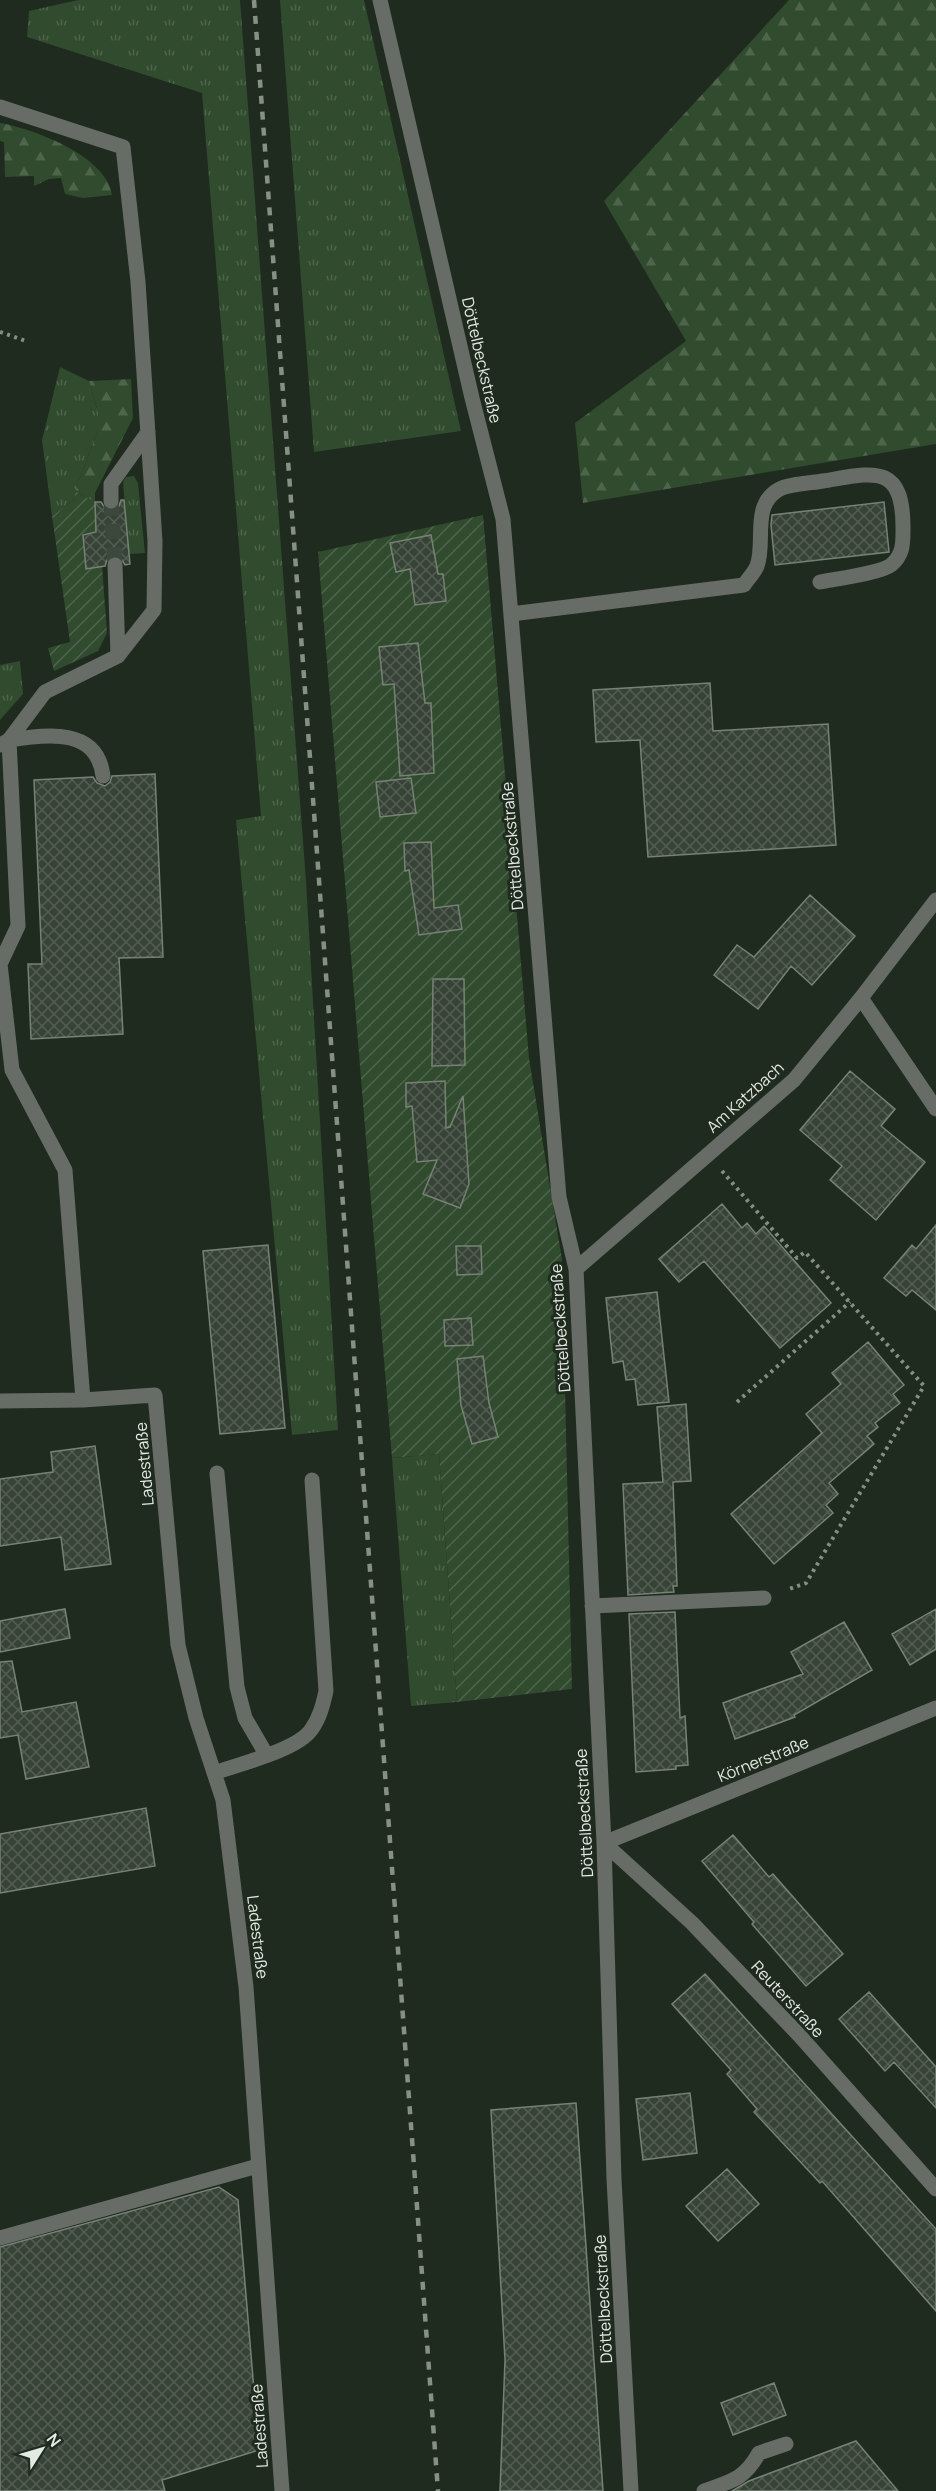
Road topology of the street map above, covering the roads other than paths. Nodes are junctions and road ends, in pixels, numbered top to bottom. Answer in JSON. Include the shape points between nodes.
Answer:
{"nodes":[{"id":1,"x":380,"y":0,"type":"edge"},
{"id":2,"x":0,"y":107,"type":"edge"},
{"id":3,"x":148,"y":432,"type":"junction"},
{"id":4,"x":111,"y":501,"type":"tunnel mouth"},
{"id":5,"x":115,"y":566,"type":"tunnel mouth"},
{"id":6,"x":820,"y":582,"type":"dead end"},
{"id":7,"x":511,"y":614,"type":"junction"},
{"id":8,"x":118,"y":656,"type":"junction"},
{"id":9,"x":5,"y":742,"type":"edge"},
{"id":10,"x":104,"y":776,"type":"dead end"},
{"id":11,"x":936,"y":900,"type":"edge"},
{"id":12,"x":0,"y":964,"type":"edge"},
{"id":13,"x":861,"y":998,"type":"junction"},
{"id":14,"x":936,"y":1109,"type":"edge"},
{"id":15,"x":576,"y":1269,"type":"junction"},
{"id":16,"x":83,"y":1400,"type":"junction"},
{"id":17,"x":0,"y":1401,"type":"edge"},
{"id":18,"x":217,"y":1473,"type":"dead end"},
{"id":19,"x":312,"y":1480,"type":"dead end"},
{"id":20,"x":764,"y":1598,"type":"road end"},
{"id":21,"x":592,"y":1606,"type":"junction"},
{"id":22,"x":936,"y":1708,"type":"edge"},
{"id":23,"x":266,"y":1754,"type":"junction"},
{"id":24,"x":214,"y":1773,"type":"junction"},
{"id":25,"x":604,"y":1843,"type":"junction"},
{"id":26,"x":258,"y":2166,"type":"junction"},
{"id":27,"x":936,"y":2189,"type":"edge"},
{"id":28,"x":0,"y":2238,"type":"edge"},
{"id":29,"x":786,"y":2444,"type":"dead end"},
{"id":30,"x":282,"y":2491,"type":"edge"},
{"id":31,"x":631,"y":2491,"type":"edge"},
{"id":32,"x":704,"y":2491,"type":"edge"}],
"edges":[{"from":1,"to":7,"type":"street","name":"Döttelbeckstraße","via":[[503,519]]},
{"from":2,"to":3,"type":"street","via":[[123,147],[138,282]]},
{"from":3,"to":4,"type":"street","via":[[111,484]]},
{"from":3,"to":8,"type":"street","via":[[155,541],[154,610]]},
{"from":5,"to":8,"type":"street"},
{"from":6,"to":7,"type":"street","via":[[891,566],[903,549],[903,511],[898,490],[889,480],[871,473],[778,489],[761,515],[757,567],[744,585]]},
{"from":7,"to":15,"type":"street","name":"Döttelbeckstraße","via":[[559,1197]]},
{"from":8,"to":9,"type":"street","via":[[45,692]]},
{"from":9,"to":10,"type":"street","via":[[53,734],[79,740],[95,754]]},
{"from":9,"to":12,"type":"street","via":[[18,926]]},
{"from":11,"to":13,"type":"street","name":"Am Katzbach"},
{"from":12,"to":16,"type":"street","via":[[12,1070],[65,1170]]},
{"from":13,"to":14,"type":"street"},
{"from":13,"to":15,"type":"street","name":"Am Katzbach","via":[[794,1080]]},
{"from":15,"to":21,"type":"street","name":"Döttelbeckstraße"},
{"from":16,"to":17,"type":"street"},
{"from":16,"to":24,"type":"street","name":"Ladestraße","via":[[156,1395],[178,1645]]},
{"from":18,"to":23,"type":"street","via":[[237,1687],[245,1718]]},
{"from":19,"to":23,"type":"street","via":[[326,1691],[320,1714],[306,1736],[300,1742]]},
{"from":20,"to":21,"type":"street"},
{"from":21,"to":25,"type":"street","name":"Döttelbeckstraße"},
{"from":22,"to":25,"type":"street","name":"Körnerstraße"},
{"from":23,"to":24,"type":"street"},
{"from":24,"to":26,"type":"street","name":"Ladestraße","via":[[222,1800],[246,1987]]},
{"from":25,"to":27,"type":"street","name":"Reuterstraße","via":[[692,1923]]},
{"from":25,"to":31,"type":"street","name":"Döttelbeckstraße","via":[[614,2179]]},
{"from":26,"to":28,"type":"street"},
{"from":26,"to":30,"type":"street","name":"Ladestraße"},
{"from":29,"to":32,"type":"street","via":[[759,2453],[750,2469],[736,2479]]}]}
